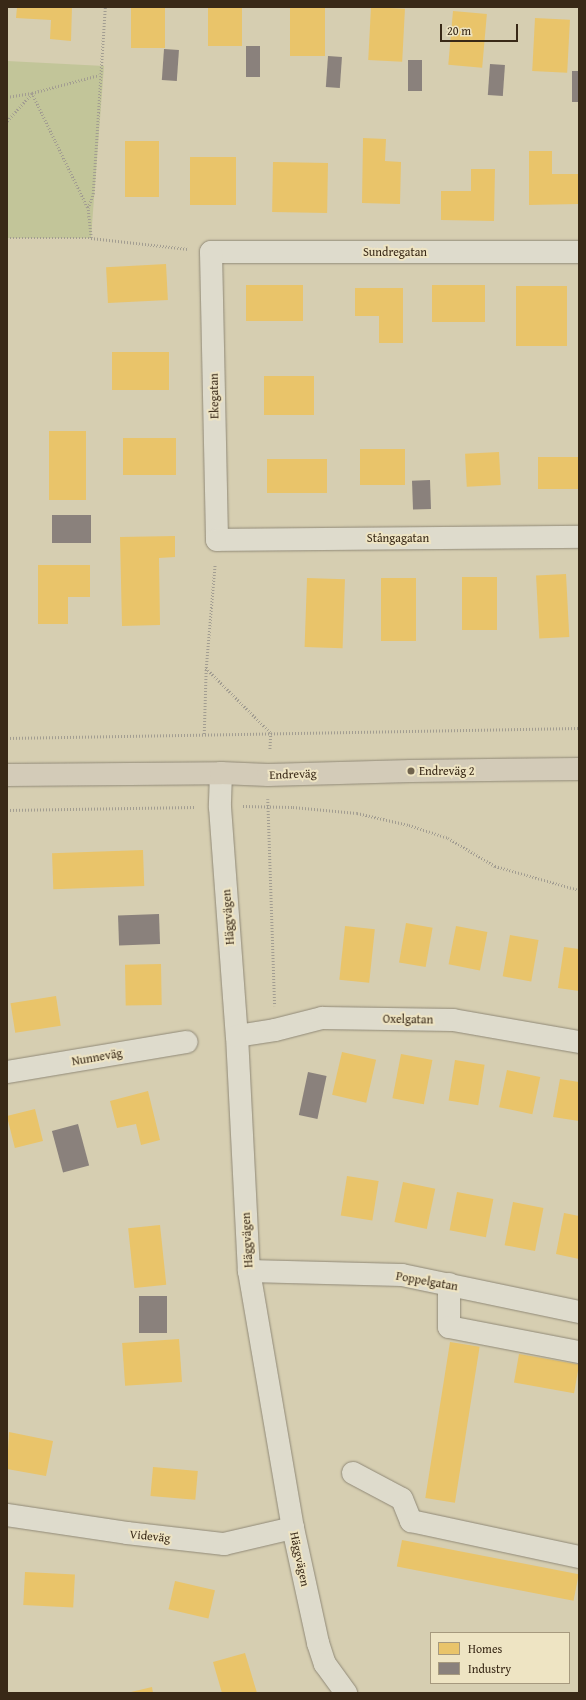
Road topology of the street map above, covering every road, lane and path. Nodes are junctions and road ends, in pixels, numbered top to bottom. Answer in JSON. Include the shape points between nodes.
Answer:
{"nodes":[{"id":1,"x":105,"y":7,"type":"edge"},
{"id":2,"x":99,"y":75,"type":"junction"},
{"id":3,"x":32,"y":93,"type":"junction"},
{"id":4,"x":7,"y":97,"type":"edge"},
{"id":5,"x":7,"y":121,"type":"edge"},
{"id":6,"x":88,"y":208,"type":"junction"},
{"id":7,"x":7,"y":238,"type":"edge"},
{"id":8,"x":91,"y":238,"type":"junction"},
{"id":9,"x":211,"y":252,"type":"junction"},
{"id":10,"x":579,"y":252,"type":"edge"},
{"id":11,"x":579,"y":537,"type":"edge"},
{"id":12,"x":217,"y":540,"type":"junction"},
{"id":13,"x":206,"y":668,"type":"junction"},
{"id":14,"x":579,"y":728,"type":"edge"},
{"id":15,"x":271,"y":733,"type":"junction"},
{"id":16,"x":204,"y":734,"type":"junction"},
{"id":17,"x":7,"y":738,"type":"edge"},
{"id":18,"x":579,"y":769,"type":"edge"},
{"id":19,"x":220,"y":773,"type":"junction"},
{"id":20,"x":7,"y":775,"type":"edge"},
{"id":21,"x":268,"y":775,"type":"junction"},
{"id":22,"x":268,"y":806,"type":"junction"},
{"id":23,"x":220,"y":807,"type":"junction"},
{"id":24,"x":7,"y":810,"type":"edge"},
{"id":25,"x":579,"y":890,"type":"edge"},
{"id":26,"x":276,"y":1030,"type":"junction"},
{"id":27,"x":238,"y":1036,"type":"junction"},
{"id":28,"x":187,"y":1042,"type":"dead end"},
{"id":29,"x":579,"y":1042,"type":"edge"},
{"id":30,"x":7,"y":1072,"type":"edge"},
{"id":31,"x":248,"y":1272,"type":"junction"},
{"id":32,"x":449,"y":1284,"type":"junction"},
{"id":33,"x":579,"y":1312,"type":"edge"},
{"id":34,"x":579,"y":1352,"type":"edge"},
{"id":35,"x":352,"y":1473,"type":"dead end"},
{"id":36,"x":7,"y":1515,"type":"edge"},
{"id":37,"x":293,"y":1528,"type":"junction"},
{"id":38,"x":579,"y":1557,"type":"edge"},
{"id":39,"x":346,"y":1693,"type":"edge"}],
"edges":[{"from":1,"to":2,"type":"path"},
{"from":2,"to":3,"type":"path"},
{"from":2,"to":6,"type":"path","via":[[92,194]]},
{"from":3,"to":4,"type":"path"},
{"from":3,"to":5,"type":"path"},
{"from":3,"to":6,"type":"path"},
{"from":6,"to":8,"type":"path"},
{"from":7,"to":8,"type":"path"},
{"from":8,"to":9,"type":"path"},
{"from":9,"to":10,"type":"street","name":"Sundregatan"},
{"from":9,"to":12,"type":"street","name":"Ekegatan"},
{"from":11,"to":12,"type":"street","name":"Stångagatan"},
{"from":12,"to":13,"type":"path"},
{"from":13,"to":15,"type":"path"},
{"from":13,"to":16,"type":"path"},
{"from":14,"to":15,"type":"path"},
{"from":15,"to":16,"type":"path"},
{"from":15,"to":21,"type":"path"},
{"from":16,"to":17,"type":"path"},
{"from":18,"to":21,"type":"main road","name":"Endreväg","via":[[411,770]]},
{"from":19,"to":20,"type":"main road","name":"Endreväg"},
{"from":19,"to":21,"type":"main road","name":"Endreväg"},
{"from":19,"to":23,"type":"street","name":"Häggvägen"},
{"from":21,"to":22,"type":"path"},
{"from":22,"to":23,"type":"path"},
{"from":22,"to":25,"type":"path","via":[[357,813],[409,825],[448,838],[495,866]]},
{"from":22,"to":26,"type":"path"},
{"from":23,"to":24,"type":"path"},
{"from":23,"to":27,"type":"street","name":"Häggvägen"},
{"from":26,"to":27,"type":"street","name":"Oxelgatan"},
{"from":26,"to":29,"type":"street","name":"Oxelgatan","via":[[322,1018],[453,1020]]},
{"from":27,"to":31,"type":"street","name":"Häggvägen"},
{"from":28,"to":30,"type":"street","name":"Nunneväg"},
{"from":31,"to":32,"type":"street","name":"Poppelgatan","via":[[402,1275]]},
{"from":31,"to":37,"type":"street","name":"Häggvägen"},
{"from":32,"to":33,"type":"street","name":"Poppelgatan"},
{"from":32,"to":34,"type":"street","via":[[449,1328]]},
{"from":35,"to":38,"type":"street","via":[[402,1499],[411,1521]]},
{"from":36,"to":37,"type":"street","name":"Videväg","via":[[224,1544]]},
{"from":37,"to":39,"type":"street","name":"Häggvägen","via":[[325,1664]]}]}
